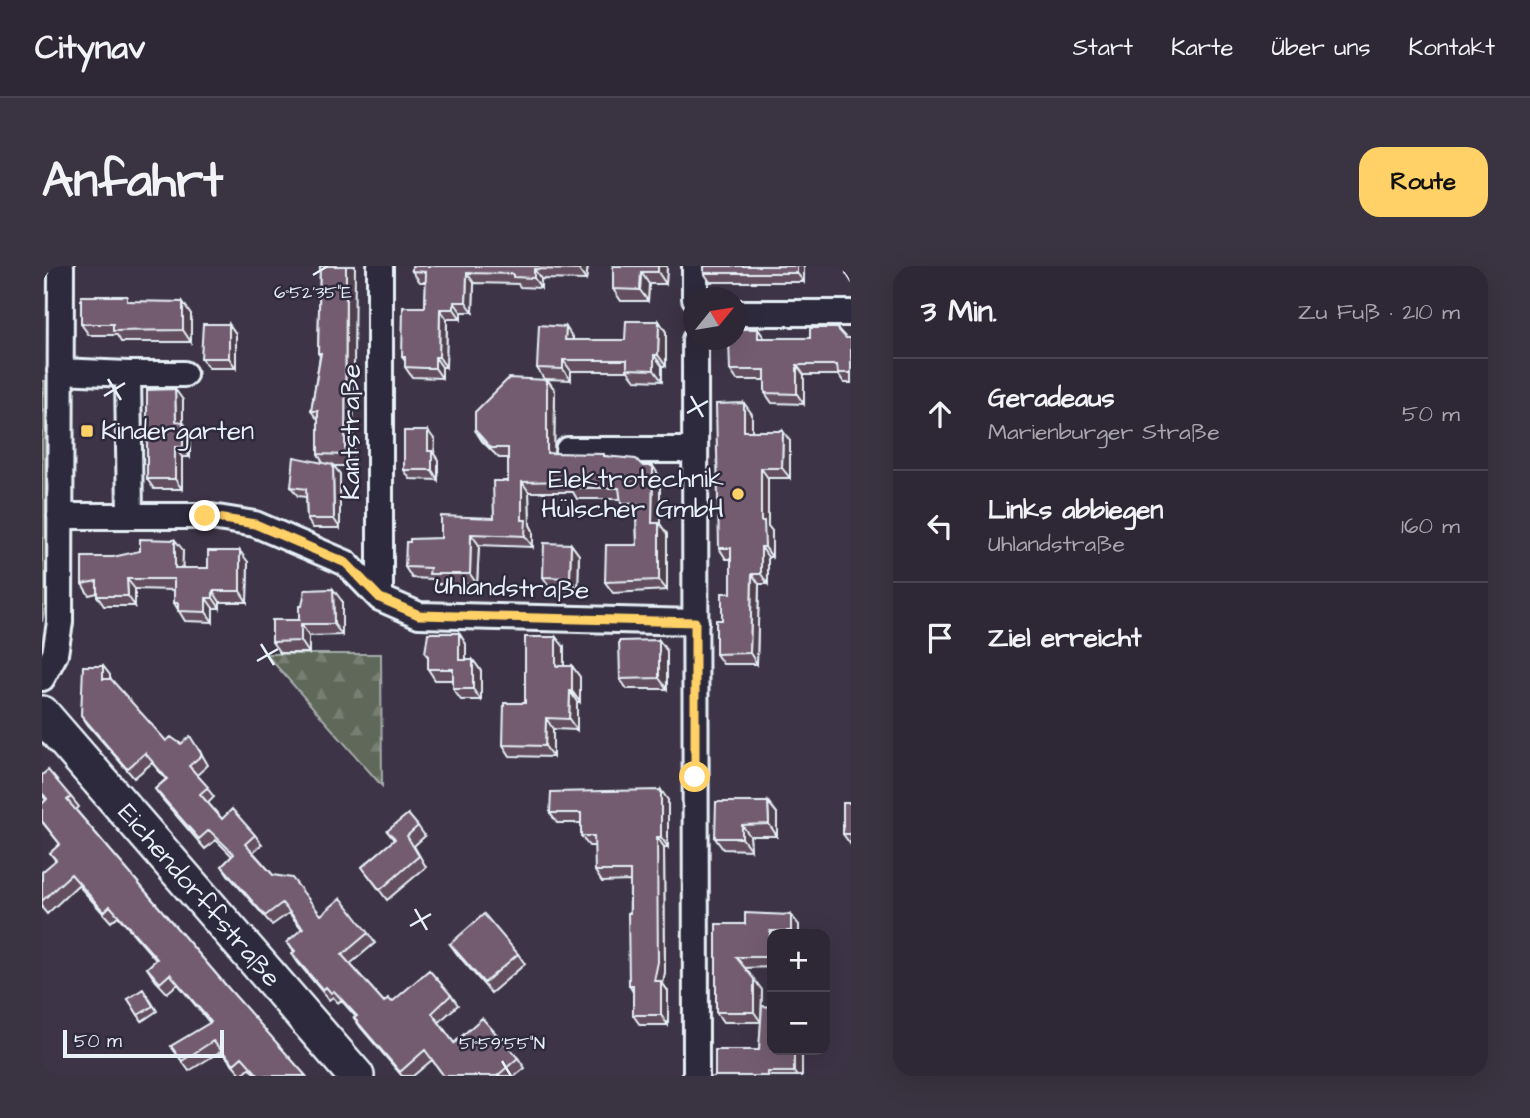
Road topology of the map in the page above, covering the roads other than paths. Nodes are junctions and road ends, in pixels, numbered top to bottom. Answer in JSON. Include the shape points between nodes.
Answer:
{"nodes":[{"id":1,"x":61,"y":266,"type":"edge"},
{"id":2,"x":380,"y":266,"type":"edge"},
{"id":3,"x":695,"y":266,"type":"edge"},
{"id":4,"x":695,"y":287,"type":"edge"},
{"id":5,"x":746,"y":313,"type":"edge"},
{"id":6,"x":851,"y":313,"type":"edge"},
{"id":7,"x":695,"y":350,"type":"edge"},
{"id":8,"x":60,"y":371,"type":"junction"},
{"id":9,"x":128,"y":374,"type":"junction"},
{"id":10,"x":184,"y":374,"type":"dead end"},
{"id":11,"x":568,"y":450,"type":"edge"},
{"id":12,"x":695,"y":450,"type":"junction"},
{"id":13,"x":60,"y":516,"type":"junction"},
{"id":14,"x":130,"y":516,"type":"junction"},
{"id":15,"x":380,"y":598,"type":"junction"},
{"id":16,"x":695,"y":622,"type":"junction"},
{"id":17,"x":42,"y":678,"type":"edge"},
{"id":18,"x":48,"y":732,"type":"edge"},
{"id":19,"x":356,"y":1076,"type":"edge"},
{"id":20,"x":696,"y":1076,"type":"edge"}],
"edges":[{"from":1,"to":8,"type":"street"},
{"from":2,"to":15,"type":"street","name":"Kantstraße"},
{"from":3,"to":4,"type":"street"},
{"from":5,"to":6,"type":"street"},
{"from":7,"to":12,"type":"street"},
{"from":8,"to":9,"type":"street"},
{"from":8,"to":13,"type":"street"},
{"from":9,"to":10,"type":"street"},
{"from":9,"to":14,"type":"street"},
{"from":11,"to":12,"type":"street"},
{"from":12,"to":16,"type":"street"},
{"from":13,"to":14,"type":"street","name":"Uhlandstraße"},
{"from":13,"to":17,"type":"street","via":[[60,622],[55,653]]},
{"from":14,"to":15,"type":"street","name":"Uhlandstraße","via":[[205,516],[255,524],[346,563]]},
{"from":15,"to":16,"type":"street","name":"Uhlandstraße","via":[[419,615]]},
{"from":16,"to":20,"type":"street"},
{"from":18,"to":19,"type":"street","name":"Eichendorffstraße"}]}
